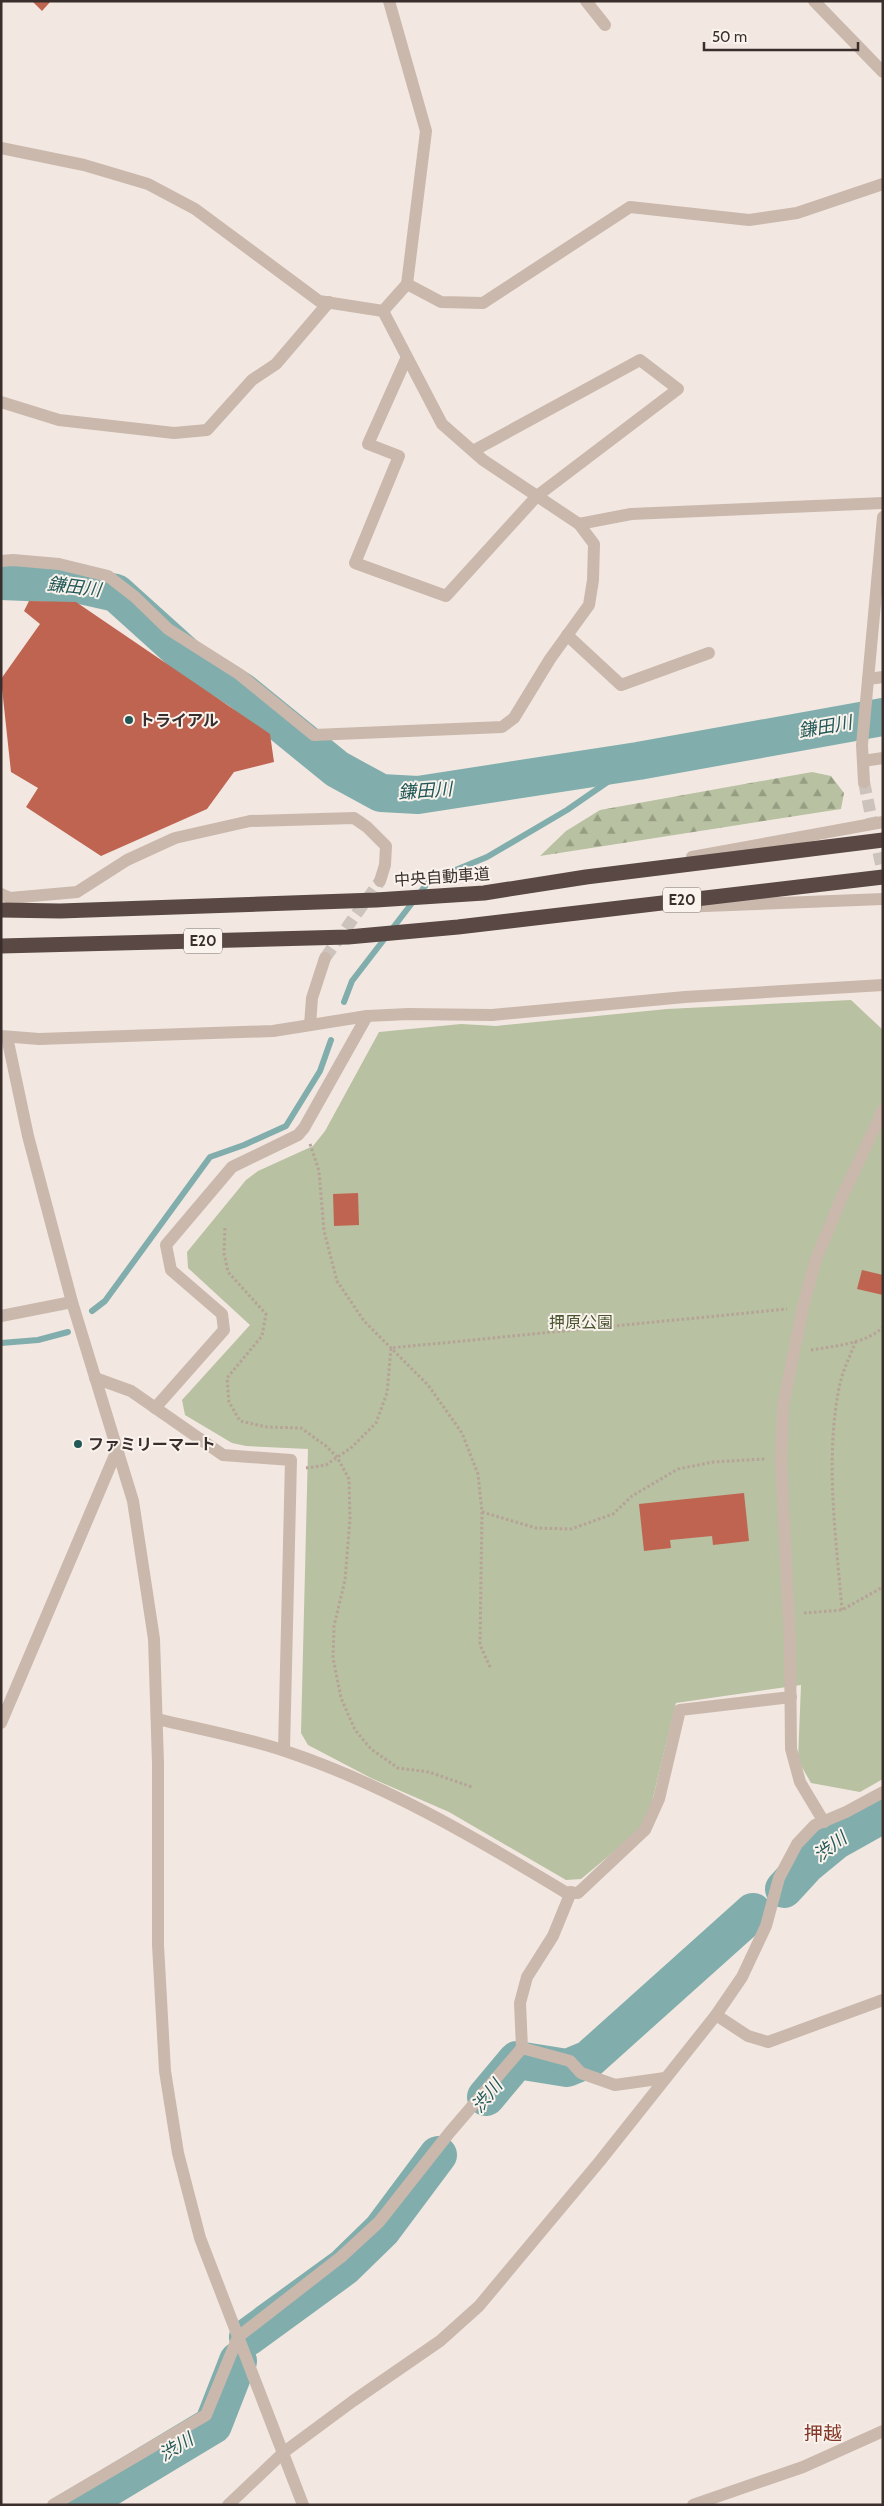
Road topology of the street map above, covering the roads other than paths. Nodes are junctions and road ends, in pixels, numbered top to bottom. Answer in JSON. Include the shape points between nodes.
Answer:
{"nodes":[{"id":1,"x":389,"y":1,"type":"edge"},
{"id":2,"x":586,"y":1,"type":"edge"},
{"id":3,"x":814,"y":1,"type":"edge"},
{"id":4,"x":605,"y":25,"type":"dead end"},
{"id":5,"x":883,"y":72,"type":"edge"},
{"id":6,"x":1,"y":148,"type":"edge"},
{"id":7,"x":883,"y":184,"type":"edge"},
{"id":8,"x":407,"y":284,"type":"junction"},
{"id":9,"x":329,"y":302,"type":"junction"},
{"id":10,"x":383,"y":311,"type":"junction"},
{"id":11,"x":406,"y":359,"type":"junction"},
{"id":12,"x":1,"y":402,"type":"edge"},
{"id":13,"x":473,"y":452,"type":"junction"},
{"id":14,"x":537,"y":496,"type":"junction"},
{"id":15,"x":883,"y":503,"type":"edge"},
{"id":16,"x":883,"y":517,"type":"edge"},
{"id":17,"x":579,"y":524,"type":"junction"},
{"id":18,"x":1,"y":561,"type":"edge"},
{"id":19,"x":568,"y":635,"type":"junction"},
{"id":20,"x":710,"y":653,"type":"dead end"},
{"id":21,"x":883,"y":677,"type":"edge"},
{"id":22,"x":868,"y":684,"type":"junction"},
{"id":23,"x":883,"y":758,"type":"edge"},
{"id":24,"x":863,"y":762,"type":"junction"},
{"id":25,"x":864,"y":782,"type":"tunnel mouth"},
{"id":26,"x":883,"y":822,"type":"edge"},
{"id":27,"x":883,"y":840,"type":"edge"},
{"id":28,"x":586,"y":877,"type":"junction"},
{"id":29,"x":883,"y":877,"type":"edge"},
{"id":30,"x":380,"y":881,"type":"tunnel mouth"},
{"id":31,"x":1,"y":894,"type":"edge"},
{"id":32,"x":883,"y":898,"type":"edge"},
{"id":33,"x":1,"y":910,"type":"edge"},
{"id":34,"x":590,"y":910,"type":"junction"},
{"id":35,"x":1,"y":946,"type":"edge"},
{"id":36,"x":325,"y":958,"type":"tunnel mouth"},
{"id":37,"x":883,"y":986,"type":"edge"},
{"id":38,"x":368,"y":1016,"type":"junction"},
{"id":39,"x":310,"y":1025,"type":"junction"},
{"id":40,"x":4,"y":1037,"type":"edge"},
{"id":41,"x":883,"y":1110,"type":"edge"},
{"id":42,"x":72,"y":1302,"type":"junction"},
{"id":43,"x":1,"y":1316,"type":"edge"},
{"id":44,"x":95,"y":1378,"type":"junction"},
{"id":45,"x":155,"y":1408,"type":"junction"},
{"id":46,"x":117,"y":1450,"type":"junction"},
{"id":47,"x":791,"y":1697,"type":"junction"},
{"id":48,"x":157,"y":1719,"type":"junction"},
{"id":49,"x":1,"y":1723,"type":"edge"},
{"id":50,"x":284,"y":1750,"type":"junction"},
{"id":51,"x":883,"y":1792,"type":"edge"},
{"id":52,"x":824,"y":1822,"type":"junction"},
{"id":53,"x":571,"y":1892,"type":"junction"},
{"id":54,"x":883,"y":2000,"type":"edge"},
{"id":55,"x":716,"y":2015,"type":"junction"},
{"id":56,"x":522,"y":2048,"type":"junction"},
{"id":57,"x":665,"y":2078,"type":"junction"},
{"id":58,"x":238,"y":2337,"type":"junction"},
{"id":59,"x":883,"y":2431,"type":"edge"},
{"id":60,"x":284,"y":2452,"type":"junction"},
{"id":61,"x":53,"y":2505,"type":"edge"},
{"id":62,"x":228,"y":2505,"type":"edge"},
{"id":63,"x":303,"y":2505,"type":"edge"},
{"id":64,"x":693,"y":2505,"type":"edge"}],
"edges":[{"from":1,"to":8,"type":"street","via":[[426,131]]},
{"from":2,"to":4,"type":"street"},
{"from":3,"to":5,"type":"street"},
{"from":6,"to":9,"type":"street","via":[[84,165],[148,184],[195,208],[319,300]]},
{"from":7,"to":8,"type":"street","via":[[797,213],[749,220],[630,207],[482,303],[441,302]]},
{"from":8,"to":10,"type":"street"},
{"from":9,"to":10,"type":"street"},
{"from":9,"to":12,"type":"street","via":[[276,364],[252,380],[207,430],[174,433],[59,420]]},
{"from":10,"to":11,"type":"street"},
{"from":11,"to":13,"type":"street","via":[[442,424]]},
{"from":11,"to":14,"type":"street","via":[[368,444],[399,456],[355,563],[446,596]]},
{"from":13,"to":14,"type":"street"},
{"from":13,"to":14,"type":"street","via":[[640,360],[678,389]]},
{"from":14,"to":17,"type":"street"},
{"from":15,"to":17,"type":"street","via":[[631,514]]},
{"from":16,"to":22,"type":"street"},
{"from":17,"to":19,"type":"street","via":[[594,544],[593,580],[589,605]]},
{"from":18,"to":19,"type":"street","via":[[59,564],[108,576],[136,597],[168,629],[239,674],[314,735],[502,727],[514,718]]},
{"from":19,"to":20,"type":"street","via":[[621,684]]},
{"from":21,"to":22,"type":"street"},
{"from":22,"to":24,"type":"street"},
{"from":23,"to":24,"type":"street"},
{"from":24,"to":25,"type":"street"},
{"from":26,"to":28,"type":"street"},
{"from":27,"to":28,"type":"highway","name":"中央自動車道","number":"E20"},
{"from":28,"to":33,"type":"highway","name":"中央自動車道","number":"E20","via":[[502,890],[376,900]]},
{"from":29,"to":34,"type":"highway","number":"E20"},
{"from":30,"to":31,"type":"street","via":[[386,846],[354,818],[250,821],[175,838],[128,860],[77,892],[10,898]]},
{"from":32,"to":34,"type":"street"},
{"from":34,"to":35,"type":"highway","number":"E20","via":[[348,937]]},
{"from":36,"to":39,"type":"street","via":[[312,998]]},
{"from":37,"to":38,"type":"street","via":[[685,997],[492,1015]]},
{"from":38,"to":39,"type":"street"},
{"from":38,"to":45,"type":"street","via":[[298,1135],[232,1167],[166,1245],[171,1270],[222,1314],[224,1330]]},
{"from":39,"to":40,"type":"street","via":[[273,1031]]},
{"from":40,"to":42,"type":"street"},
{"from":41,"to":47,"type":"street","via":[[816,1262],[803,1307],[783,1406],[781,1459]]},
{"from":42,"to":43,"type":"street"},
{"from":42,"to":44,"type":"street"},
{"from":44,"to":45,"type":"street","via":[[131,1391]]},
{"from":44,"to":46,"type":"street"},
{"from":45,"to":50,"type":"street","via":[[223,1455],[292,1460]]},
{"from":46,"to":48,"type":"street","via":[[133,1502],[154,1639]]},
{"from":46,"to":49,"type":"street"},
{"from":47,"to":52,"type":"street","via":[[791,1749],[800,1782]]},
{"from":47,"to":53,"type":"street","via":[[680,1710],[659,1799],[645,1830],[578,1893]]},
{"from":48,"to":50,"type":"street"},
{"from":48,"to":58,"type":"street","via":[[158,1945],[165,2071],[178,2153],[200,2238]]},
{"from":50,"to":53,"type":"street","via":[[366,1784],[470,1835],[565,1892]]},
{"from":51,"to":52,"type":"street"},
{"from":52,"to":55,"type":"street","via":[[815,1825],[797,1844],[779,1878],[766,1926],[742,1978]]},
{"from":53,"to":56,"type":"street","via":[[553,1936],[527,1977],[520,2003]]},
{"from":54,"to":55,"type":"street","via":[[768,2042],[748,2036]]},
{"from":55,"to":57,"type":"street"},
{"from":56,"to":57,"type":"street","via":[[570,2061],[581,2073],[615,2085]]},
{"from":56,"to":58,"type":"street","via":[[379,2222],[341,2258]]},
{"from":57,"to":60,"type":"street","via":[[479,2306],[440,2341]]},
{"from":58,"to":60,"type":"street"},
{"from":58,"to":61,"type":"street","via":[[206,2415]]},
{"from":59,"to":64,"type":"street","via":[[803,2467]]},
{"from":60,"to":62,"type":"street"},
{"from":60,"to":63,"type":"street"}]}
